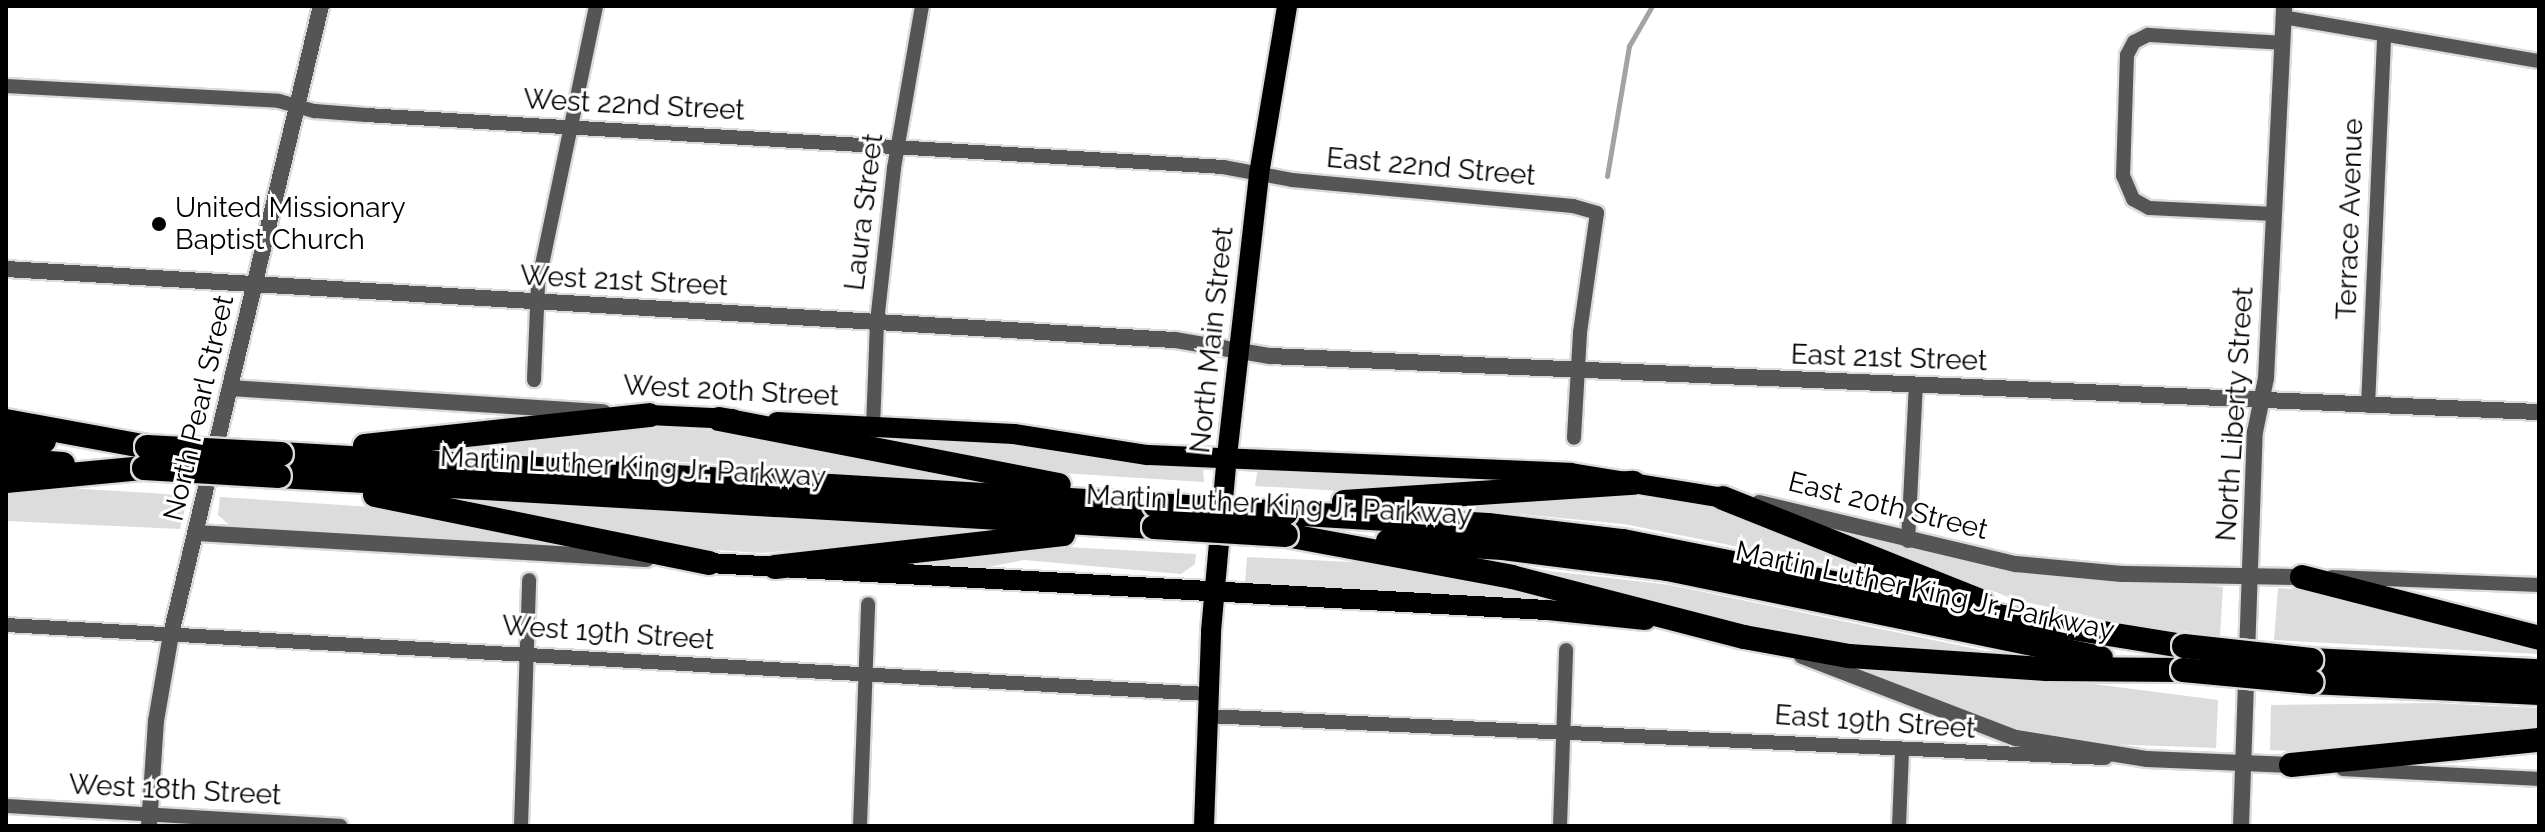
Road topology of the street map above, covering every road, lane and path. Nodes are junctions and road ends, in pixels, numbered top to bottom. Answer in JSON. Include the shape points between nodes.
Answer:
{"nodes":[{"id":1,"x":321,"y":6,"type":"edge"},
{"id":2,"x":596,"y":6,"type":"edge"},
{"id":3,"x":922,"y":6,"type":"edge"},
{"id":4,"x":1287,"y":6,"type":"edge"},
{"id":5,"x":2284,"y":12,"type":"edge"},
{"id":6,"x":2384,"y":35,"type":"junction"},
{"id":7,"x":2282,"y":43,"type":"junction"},
{"id":8,"x":2539,"y":61,"type":"edge"},
{"id":9,"x":6,"y":86,"type":"edge"},
{"id":10,"x":297,"y":106,"type":"junction"},
{"id":11,"x":574,"y":127,"type":"junction"},
{"id":12,"x":897,"y":147,"type":"junction"},
{"id":13,"x":1259,"y":174,"type":"junction"},
{"id":14,"x":2274,"y":214,"type":"junction"},
{"id":15,"x":6,"y":269,"type":"edge"},
{"id":16,"x":256,"y":284,"type":"junction"},
{"id":17,"x":539,"y":302,"type":"junction"},
{"id":18,"x":877,"y":322,"type":"junction"},
{"id":19,"x":1238,"y":350,"type":"junction"},
{"id":20,"x":1576,"y":370,"type":"junction"},
{"id":21,"x":534,"y":380,"type":"dead end"},
{"id":22,"x":1916,"y":385,"type":"junction"},
{"id":23,"x":230,"y":388,"type":"junction"},
{"id":24,"x":2259,"y":400,"type":"junction"},
{"id":25,"x":2368,"y":406,"type":"junction"},
{"id":26,"x":2539,"y":412,"type":"edge"},
{"id":27,"x":649,"y":415,"type":"junction"},
{"id":28,"x":719,"y":419,"type":"junction"},
{"id":29,"x":6,"y":421,"type":"edge"},
{"id":30,"x":873,"y":427,"type":"junction"},
{"id":31,"x":1574,"y":438,"type":"dead end"},
{"id":32,"x":6,"y":439,"type":"edge"},
{"id":33,"x":323,"y":456,"type":"junction"},
{"id":34,"x":1227,"y":456,"type":"junction"},
{"id":35,"x":146,"y":458,"type":"junction"},
{"id":36,"x":6,"y":460,"type":"edge"},
{"id":37,"x":280,"y":465,"type":"junction"},
{"id":38,"x":6,"y":481,"type":"edge"},
{"id":39,"x":1633,"y":483,"type":"junction"},
{"id":40,"x":1723,"y":498,"type":"junction"},
{"id":41,"x":1149,"y":512,"type":"junction"},
{"id":42,"x":1289,"y":520,"type":"junction"},
{"id":43,"x":196,"y":533,"type":"junction"},
{"id":44,"x":1908,"y":541,"type":"junction"},
{"id":45,"x":709,"y":563,"type":"junction"},
{"id":46,"x":775,"y":567,"type":"junction"},
{"id":47,"x":2302,"y":577,"type":"junction"},
{"id":48,"x":2249,"y":578,"type":"junction"},
{"id":49,"x":529,"y":580,"type":"dead end"},
{"id":50,"x":2539,"y":585,"type":"edge"},
{"id":51,"x":1214,"y":595,"type":"junction"},
{"id":52,"x":868,"y":604,"type":"dead end"},
{"id":53,"x":1998,"y":616,"type":"junction"},
{"id":54,"x":6,"y":625,"type":"edge"},
{"id":55,"x":171,"y":634,"type":"junction"},
{"id":56,"x":1744,"y":637,"type":"junction"},
{"id":57,"x":2539,"y":638,"type":"edge"},
{"id":58,"x":1566,"y":650,"type":"dead end"},
{"id":59,"x":527,"y":654,"type":"junction"},
{"id":60,"x":2184,"y":658,"type":"junction"},
{"id":61,"x":2311,"y":671,"type":"junction"},
{"id":62,"x":2539,"y":671,"type":"edge"},
{"id":63,"x":865,"y":676,"type":"junction"},
{"id":64,"x":2539,"y":693,"type":"edge"},
{"id":65,"x":1207,"y":694,"type":"junction"},
{"id":66,"x":1207,"y":716,"type":"junction"},
{"id":67,"x":1563,"y":732,"type":"junction"},
{"id":68,"x":2539,"y":740,"type":"edge"},
{"id":69,"x":1902,"y":752,"type":"junction"},
{"id":70,"x":2147,"y":759,"type":"junction"},
{"id":71,"x":2244,"y":762,"type":"junction"},
{"id":72,"x":2291,"y":765,"type":"junction"},
{"id":73,"x":2539,"y":779,"type":"edge"},
{"id":74,"x":6,"y":806,"type":"edge"},
{"id":75,"x":150,"y":820,"type":"edge"},
{"id":76,"x":340,"y":826,"type":"edge"},
{"id":77,"x":521,"y":826,"type":"edge"},
{"id":78,"x":860,"y":826,"type":"edge"},
{"id":79,"x":1204,"y":826,"type":"edge"},
{"id":80,"x":1560,"y":826,"type":"edge"},
{"id":81,"x":1899,"y":826,"type":"edge"},
{"id":82,"x":2241,"y":826,"type":"edge"}],
"edges":[{"from":1,"to":10,"type":"street","name":"North Pearl Street"},
{"from":2,"to":11,"type":"street"},
{"from":3,"to":12,"type":"street","name":"Laura Street"},
{"from":4,"to":13,"type":"main road","name":"North Main Street"},
{"from":5,"to":6,"type":"street"},
{"from":5,"to":7,"type":"street","name":"North Liberty Street"},
{"from":6,"to":8,"type":"street"},
{"from":6,"to":25,"type":"street","name":"Terrace Avenue"},
{"from":7,"to":14,"type":"street","name":"North Liberty Street"},
{"from":7,"to":14,"type":"street","via":[[2148,35],[2134,42],[2127,55],[2123,176],[2133,199],[2149,208]]},
{"from":9,"to":10,"type":"street","name":"West 22nd Street"},
{"from":10,"to":11,"type":"street","name":"West 22nd Street"},
{"from":10,"to":16,"type":"street","name":"North Pearl Street"},
{"from":11,"to":12,"type":"street","name":"West 22nd Street"},
{"from":11,"to":17,"type":"street","via":[[538,284]]},
{"from":12,"to":13,"type":"street","name":"West 22nd Street"},
{"from":12,"to":18,"type":"street","name":"Laura Street"},
{"from":13,"to":19,"type":"main road","name":"North Main Street"},
{"from":13,"to":20,"type":"street","name":"East 22nd Street","via":[[1573,206],[1597,213]]},
{"from":14,"to":24,"type":"street","name":"North Liberty Street","via":[[2266,378]]},
{"from":15,"to":16,"type":"street","name":"West 21st Street"},
{"from":16,"to":17,"type":"street","name":"West 21st Street"},
{"from":16,"to":23,"type":"street","name":"North Pearl Street"},
{"from":17,"to":18,"type":"street","name":"West 21st Street"},
{"from":17,"to":21,"type":"street"},
{"from":18,"to":19,"type":"street","name":"West 21st Street","via":[[1208,342]]},
{"from":18,"to":30,"type":"street","name":"Laura Street"},
{"from":19,"to":20,"type":"street","name":"East 21st Street","via":[[1270,356]]},
{"from":19,"to":34,"type":"main road","name":"North Main Street"},
{"from":20,"to":22,"type":"street","name":"East 21st Street"},
{"from":20,"to":31,"type":"street"},
{"from":22,"to":24,"type":"street","name":"East 21st Street"},
{"from":22,"to":44,"type":"street"},
{"from":23,"to":27,"type":"street","name":"West 20th Street"},
{"from":23,"to":43,"type":"street","name":"North Pearl Street"},
{"from":24,"to":25,"type":"street","name":"East 21st Street"},
{"from":24,"to":48,"type":"street","name":"North Liberty Street"},
{"from":25,"to":26,"type":"street","name":"East 21st Street"},
{"from":27,"to":28,"type":"main road","name":"West 20th Street"},
{"from":27,"to":33,"type":"highway","via":[[356,447]]},
{"from":28,"to":30,"type":"main road","name":"West 20th Street"},
{"from":28,"to":41,"type":"highway","via":[[1085,489]]},
{"from":29,"to":35,"type":"highway"},
{"from":30,"to":34,"type":"main road","name":"West 20th Street","via":[[1014,434],[1147,455]]},
{"from":32,"to":35,"type":"highway","name":"Martin Luther King Jr. Parkway"},
{"from":33,"to":37,"type":"highway","name":"Martin Luther King Jr. Parkway"},
{"from":33,"to":41,"type":"highway","name":"Martin Luther King Jr. Parkway"},
{"from":34,"to":39,"type":"main road","name":"East 20th Street","via":[[1571,473]]},
{"from":34,"to":51,"type":"main road","name":"North Main Street"},
{"from":35,"to":36,"type":"highway","name":"Martin Luther King Jr. Parkway"},
{"from":35,"to":37,"type":"highway","name":"Martin Luther King Jr. Parkway","bridge":true},
{"from":35,"to":38,"type":"highway"},
{"from":37,"to":41,"type":"highway","name":"Martin Luther King Jr. Parkway"},
{"from":37,"to":45,"type":"highway"},
{"from":39,"to":40,"type":"main road","name":"East 20th Street"},
{"from":39,"to":42,"type":"highway","via":[[1344,502]]},
{"from":40,"to":44,"type":"street","name":"East 20th Street"},
{"from":40,"to":53,"type":"highway","via":[[1977,599]]},
{"from":41,"to":42,"type":"highway","name":"Martin Luther King Jr. Parkway","bridge":true},
{"from":41,"to":46,"type":"highway"},
{"from":42,"to":53,"type":"highway","name":"Martin Luther King Jr. Parkway","via":[[1610,539]]},
{"from":42,"to":56,"type":"highway"},
{"from":42,"to":60,"type":"highway","name":"Martin Luther King Jr. Parkway","via":[[1626,563]]},
{"from":43,"to":45,"type":"street"},
{"from":43,"to":55,"type":"street","name":"North Pearl Street"},
{"from":44,"to":48,"type":"street","name":"East 20th Street","via":[[2038,567]]},
{"from":45,"to":46,"type":"main road"},
{"from":46,"to":51,"type":"main road"},
{"from":47,"to":48,"type":"street","name":"East 20th Street"},
{"from":47,"to":50,"type":"street","name":"East 20th Street"},
{"from":47,"to":57,"type":"highway"},
{"from":48,"to":71,"type":"street","name":"North Liberty Street"},
{"from":49,"to":59,"type":"street"},
{"from":51,"to":56,"type":"main road","via":[[1566,611]]},
{"from":51,"to":65,"type":"main road","name":"North Main Street"},
{"from":52,"to":63,"type":"street"},
{"from":53,"to":60,"type":"highway","name":"Martin Luther King Jr. Parkway"},
{"from":54,"to":55,"type":"street","name":"West 19th Street"},
{"from":55,"to":59,"type":"street","name":"West 19th Street"},
{"from":55,"to":75,"type":"street","name":"North Pearl Street","via":[[156,721]]},
{"from":56,"to":60,"type":"highway","via":[[1886,660]]},
{"from":56,"to":70,"type":"street","via":[[1983,729],[2054,747]]},
{"from":58,"to":67,"type":"street"},
{"from":59,"to":63,"type":"street","name":"West 19th Street"},
{"from":59,"to":77,"type":"street"},
{"from":60,"to":61,"type":"highway","name":"Martin Luther King Jr. Parkway","bridge":true},
{"from":61,"to":62,"type":"highway","name":"Martin Luther King Jr. Parkway"},
{"from":61,"to":64,"type":"highway","name":"Martin Luther King Jr. Parkway"},
{"from":63,"to":65,"type":"street","name":"West 19th Street"},
{"from":63,"to":78,"type":"street"},
{"from":65,"to":66,"type":"main road","name":"North Main Street"},
{"from":66,"to":67,"type":"street","name":"East 19th Street"},
{"from":66,"to":79,"type":"main road","name":"North Main Street"},
{"from":67,"to":69,"type":"street","name":"East 19th Street","via":[[1879,746]]},
{"from":67,"to":80,"type":"street"},
{"from":68,"to":72,"type":"highway"},
{"from":69,"to":70,"type":"street","name":"East 19th Street"},
{"from":69,"to":81,"type":"street"},
{"from":70,"to":71,"type":"street","name":"East 19th Street"},
{"from":71,"to":72,"type":"street","name":"East 19th Street"},
{"from":71,"to":82,"type":"street","name":"North Liberty Street"},
{"from":72,"to":73,"type":"street","name":"East 19th Street"},
{"from":74,"to":75,"type":"street","name":"West 18th Street"},
{"from":75,"to":76,"type":"street","name":"West 18th Street"}]}
